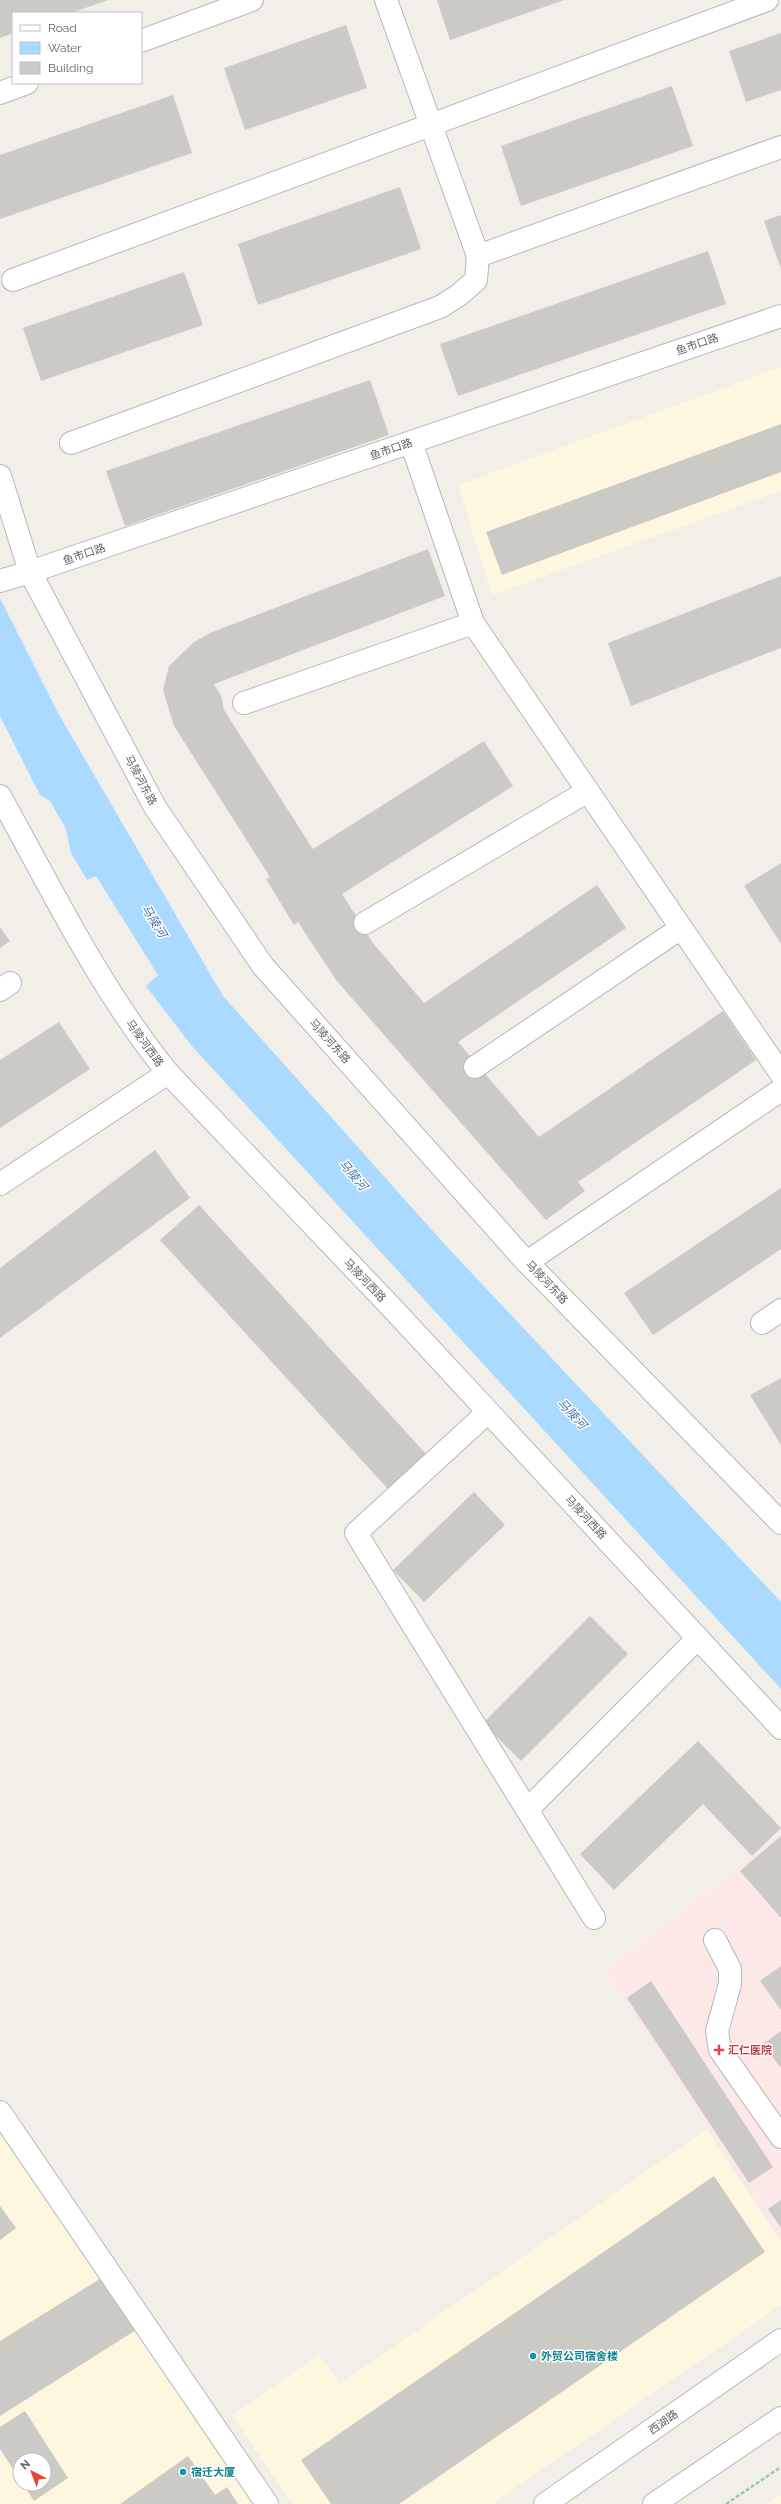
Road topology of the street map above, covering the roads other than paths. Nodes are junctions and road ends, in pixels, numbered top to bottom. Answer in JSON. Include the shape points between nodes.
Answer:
{"nodes":[{"id":1,"x":252,"y":0,"type":"edge"},
{"id":2,"x":386,"y":0,"type":"edge"},
{"id":3,"x":767,"y":0,"type":"edge"},
{"id":4,"x":142,"y":41,"type":"edge"},
{"id":5,"x":24,"y":84,"type":"edge"},
{"id":6,"x":0,"y":93,"type":"edge"},
{"id":7,"x":431,"y":125,"type":"junction"},
{"id":8,"x":781,"y":147,"type":"edge"},
{"id":9,"x":478,"y":256,"type":"junction"},
{"id":10,"x":13,"y":280,"type":"dead end"},
{"id":11,"x":781,"y":316,"type":"edge"},
{"id":12,"x":411,"y":442,"type":"junction"},
{"id":13,"x":71,"y":443,"type":"dead end"},
{"id":14,"x":0,"y":476,"type":"edge"},
{"id":15,"x":30,"y":572,"type":"junction"},
{"id":16,"x":0,"y":581,"type":"edge"},
{"id":17,"x":473,"y":623,"type":"junction"},
{"id":18,"x":244,"y":702,"type":"dead end"},
{"id":19,"x":588,"y":790,"type":"junction"},
{"id":20,"x":0,"y":796,"type":"edge"},
{"id":21,"x":365,"y":923,"type":"dead end"},
{"id":22,"x":681,"y":928,"type":"junction"},
{"id":23,"x":475,"y":1068,"type":"dead end"},
{"id":24,"x":168,"y":1073,"type":"junction"},
{"id":25,"x":781,"y":1074,"type":"edge"},
{"id":26,"x":781,"y":1090,"type":"edge"},
{"id":27,"x":0,"y":1184,"type":"edge"},
{"id":28,"x":527,"y":1262,"type":"junction"},
{"id":29,"x":781,"y":1310,"type":"edge"},
{"id":30,"x":762,"y":1323,"type":"dead end"},
{"id":31,"x":488,"y":1412,"type":"junction"},
{"id":32,"x":781,"y":1523,"type":"edge"},
{"id":33,"x":698,"y":1638,"type":"junction"},
{"id":34,"x":781,"y":1728,"type":"edge"},
{"id":35,"x":527,"y":1810,"type":"junction"},
{"id":36,"x":594,"y":1918,"type":"dead end"},
{"id":37,"x":715,"y":1940,"type":"dead end"},
{"id":38,"x":0,"y":2112,"type":"edge"},
{"id":39,"x":781,"y":2137,"type":"edge"},
{"id":40,"x":781,"y":2340,"type":"edge"},
{"id":41,"x":781,"y":2418,"type":"edge"},
{"id":42,"x":266,"y":2504,"type":"edge"},
{"id":43,"x":545,"y":2504,"type":"edge"},
{"id":44,"x":654,"y":2504,"type":"edge"}],
"edges":[{"from":1,"to":4,"type":"street"},
{"from":2,"to":7,"type":"street"},
{"from":3,"to":7,"type":"street"},
{"from":5,"to":6,"type":"street"},
{"from":7,"to":9,"type":"street"},
{"from":7,"to":10,"type":"street"},
{"from":8,"to":9,"type":"street"},
{"from":9,"to":13,"type":"street","via":[[476,280],[440,307]]},
{"from":11,"to":12,"type":"street","name":"鱼市口路"},
{"from":12,"to":15,"type":"street","name":"鱼市口路"},
{"from":12,"to":17,"type":"street"},
{"from":14,"to":15,"type":"street","name":"马陵河东路"},
{"from":15,"to":16,"type":"street","name":"鱼市口路"},
{"from":15,"to":28,"type":"street","name":"马陵河东路","via":[[155,807],[263,966]]},
{"from":17,"to":18,"type":"street"},
{"from":17,"to":19,"type":"street"},
{"from":19,"to":21,"type":"street"},
{"from":19,"to":22,"type":"street"},
{"from":20,"to":24,"type":"street","name":"马陵河西路","via":[[95,969],[141,1040]]},
{"from":22,"to":23,"type":"street"},
{"from":22,"to":25,"type":"street"},
{"from":24,"to":27,"type":"street"},
{"from":24,"to":31,"type":"street","name":"马陵河西路"},
{"from":26,"to":28,"type":"street"},
{"from":28,"to":32,"type":"street","name":"马陵河东路"},
{"from":29,"to":30,"type":"street"},
{"from":31,"to":33,"type":"street","name":"马陵河西路"},
{"from":31,"to":35,"type":"street","via":[[356,1533]]},
{"from":33,"to":34,"type":"street","name":"马陵河西路"},
{"from":33,"to":35,"type":"street"},
{"from":35,"to":36,"type":"street"},
{"from":37,"to":39,"type":"street","via":[[730,1969],[730,1984],[717,2031],[720,2050]]},
{"from":38,"to":42,"type":"street"},
{"from":40,"to":43,"type":"street","name":"西湖路"},
{"from":41,"to":44,"type":"street"}]}
